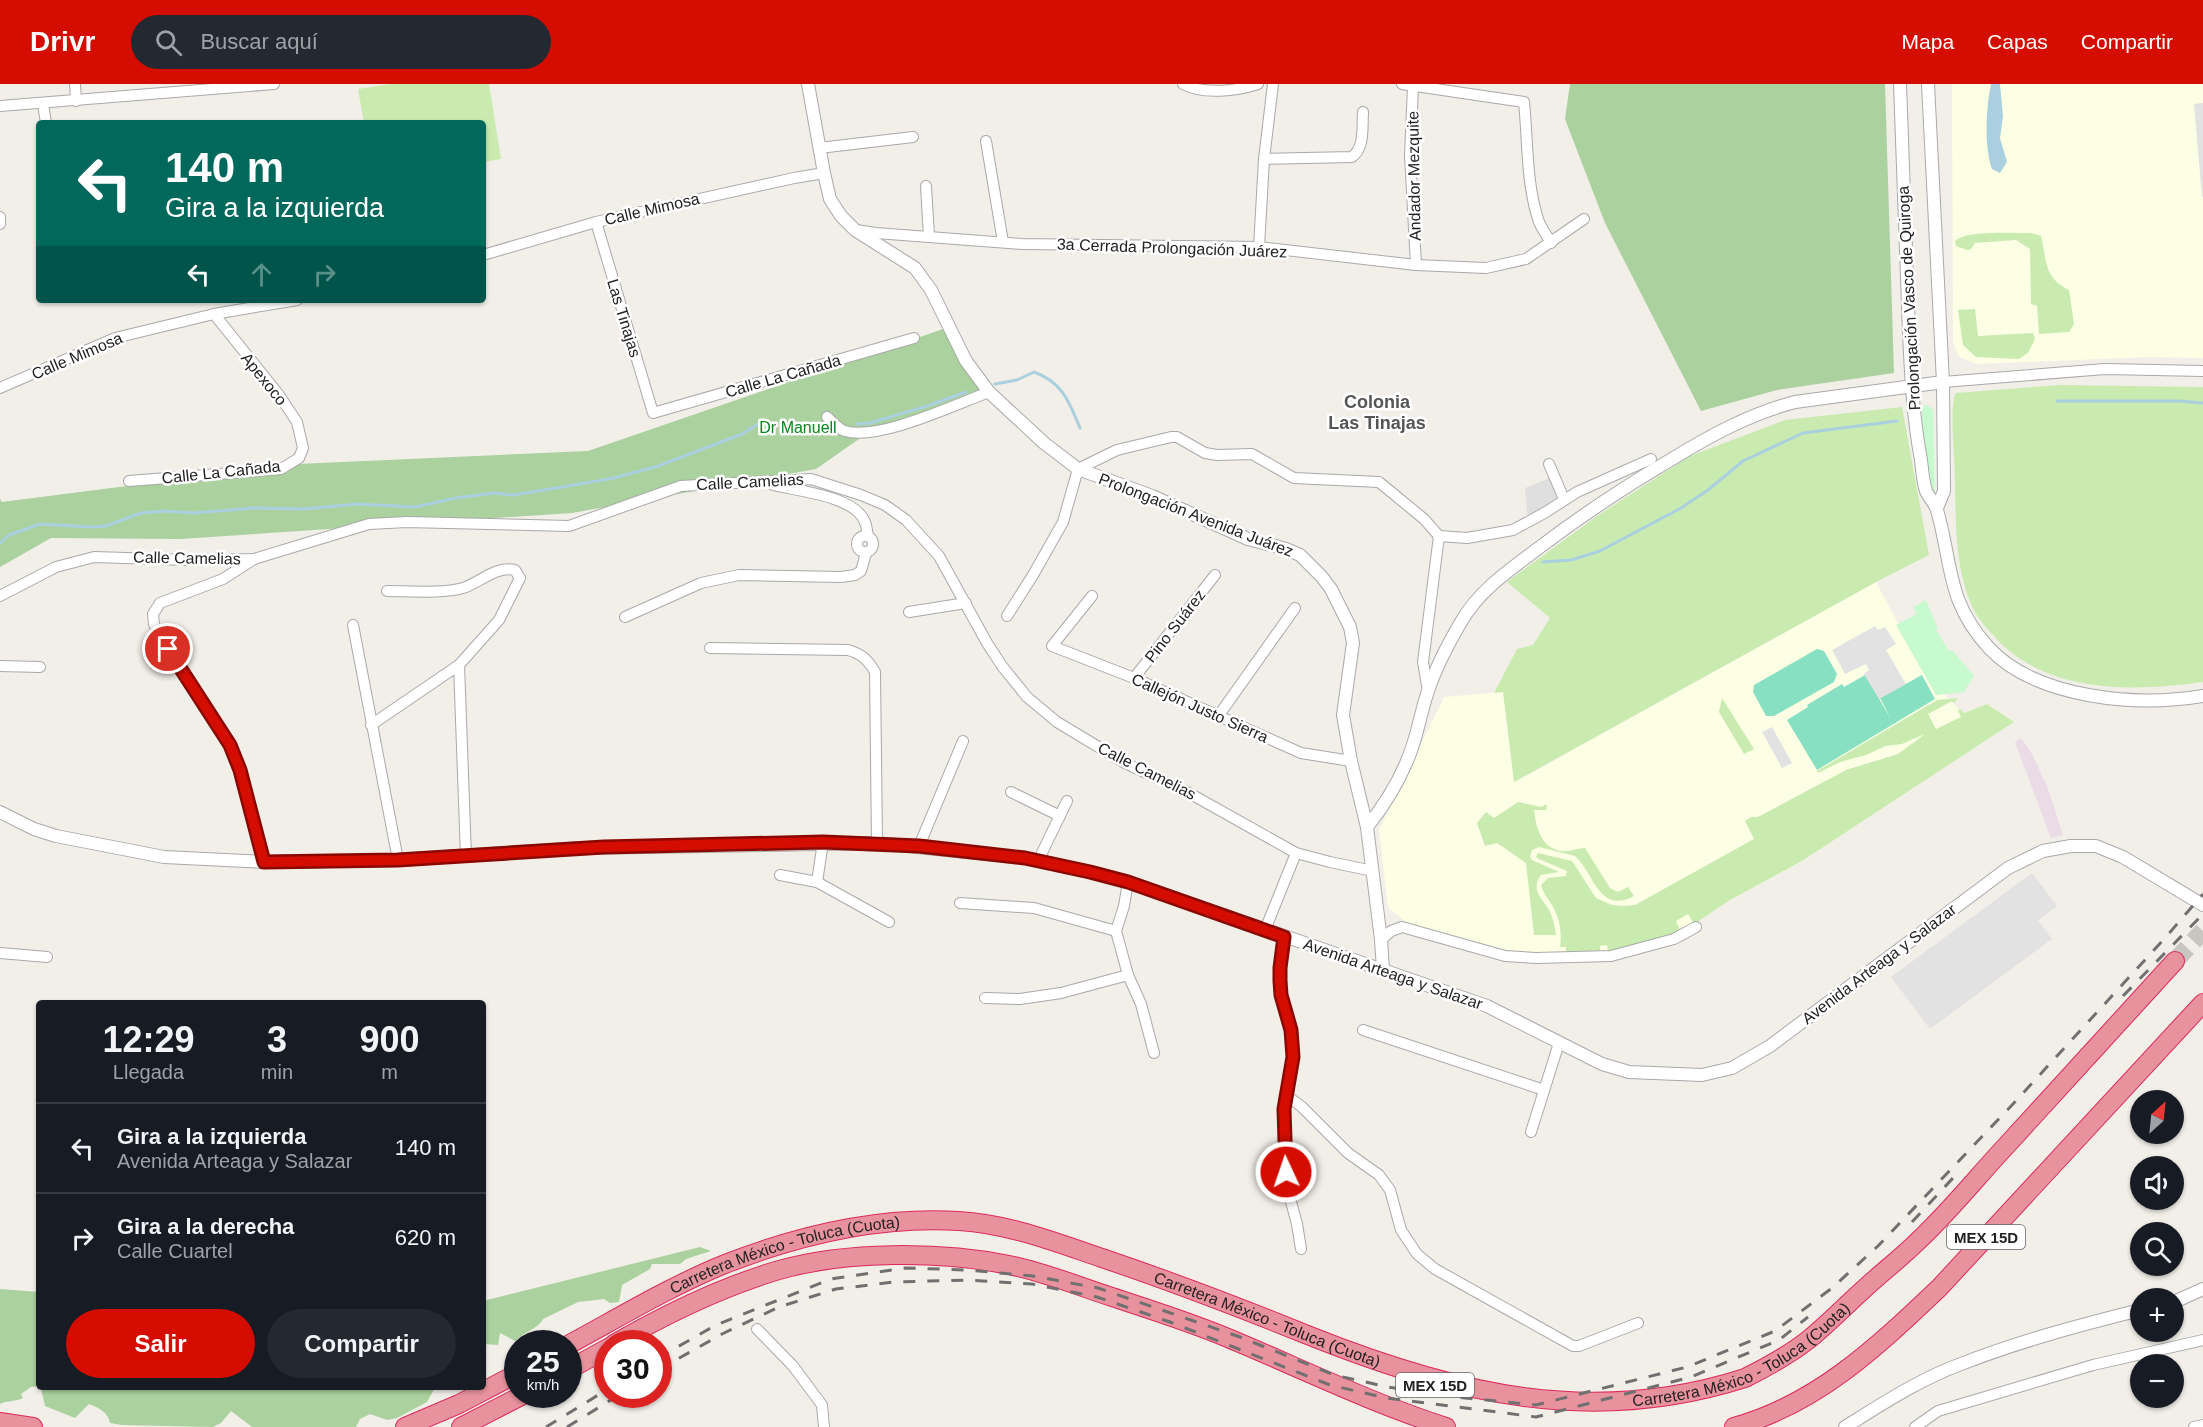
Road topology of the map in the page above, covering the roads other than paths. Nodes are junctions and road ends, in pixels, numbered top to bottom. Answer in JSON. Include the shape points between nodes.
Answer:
{"nodes":[{"id":1,"x":75,"y":84,"type":"edge"},
{"id":2,"x":274,"y":84,"type":"edge"},
{"id":3,"x":808,"y":84,"type":"edge"},
{"id":4,"x":1183,"y":84,"type":"edge"},
{"id":5,"x":1258,"y":84,"type":"edge"},
{"id":6,"x":1273,"y":84,"type":"edge"},
{"id":7,"x":1899,"y":84,"type":"edge"},
{"id":8,"x":1928,"y":84,"type":"edge"},
{"id":9,"x":1408,"y":85,"type":"edge"},
{"id":10,"x":209,"y":87,"type":"edge"},
{"id":11,"x":76,"y":101,"type":"junction"},
{"id":12,"x":42,"y":104,"type":"junction"},
{"id":13,"x":0,"y":106,"type":"edge"},
{"id":14,"x":1363,"y":112,"type":"dead end"},
{"id":15,"x":45,"y":120,"type":"edge"},
{"id":16,"x":913,"y":137,"type":"dead end"},
{"id":17,"x":986,"y":141,"type":"dead end"},
{"id":18,"x":819,"y":148,"type":"junction"},
{"id":19,"x":1264,"y":159,"type":"junction"},
{"id":20,"x":824,"y":173,"type":"junction"},
{"id":21,"x":926,"y":186,"type":"dead end"},
{"id":22,"x":0,"y":217,"type":"edge"},
{"id":23,"x":1584,"y":219,"type":"dead end"},
{"id":24,"x":596,"y":222,"type":"junction"},
{"id":25,"x":0,"y":224,"type":"edge"},
{"id":26,"x":855,"y":230,"type":"junction"},
{"id":27,"x":929,"y":236,"type":"junction"},
{"id":28,"x":1002,"y":242,"type":"junction"},
{"id":29,"x":1551,"y":243,"type":"junction"},
{"id":30,"x":1259,"y":247,"type":"junction"},
{"id":31,"x":486,"y":254,"type":"edge"},
{"id":32,"x":1416,"y":265,"type":"junction"},
{"id":33,"x":279,"y":303,"type":"edge"},
{"id":34,"x":214,"y":314,"type":"junction"},
{"id":35,"x":914,"y":338,"type":"dead end"},
{"id":36,"x":2203,"y":371,"type":"edge"},
{"id":37,"x":1942,"y":382,"type":"junction"},
{"id":38,"x":1911,"y":386,"type":"junction"},
{"id":39,"x":0,"y":388,"type":"edge"},
{"id":40,"x":988,"y":392,"type":"junction"},
{"id":41,"x":653,"y":413,"type":"joint"},
{"id":42,"x":827,"y":417,"type":"dead end"},
{"id":43,"x":303,"y":448,"type":"joint"},
{"id":44,"x":1651,"y":459,"type":"dead end"},
{"id":45,"x":1549,"y":464,"type":"dead end"},
{"id":46,"x":1078,"y":469,"type":"junction"},
{"id":47,"x":129,"y":481,"type":"dead end"},
{"id":48,"x":760,"y":482,"type":"junction"},
{"id":49,"x":1564,"y":500,"type":"junction"},
{"id":50,"x":1937,"y":508,"type":"junction"},
{"id":51,"x":1439,"y":536,"type":"junction"},
{"id":52,"x":254,"y":559,"type":"junction"},
{"id":53,"x":1215,"y":575,"type":"dead end"},
{"id":54,"x":387,"y":591,"type":"dead end"},
{"id":55,"x":0,"y":596,"type":"edge"},
{"id":56,"x":1092,"y":596,"type":"dead end"},
{"id":57,"x":966,"y":603,"type":"junction"},
{"id":58,"x":1295,"y":608,"type":"dead end"},
{"id":59,"x":909,"y":612,"type":"dead end"},
{"id":60,"x":1007,"y":616,"type":"dead end"},
{"id":61,"x":625,"y":617,"type":"dead end"},
{"id":62,"x":353,"y":626,"type":"dead end"},
{"id":63,"x":711,"y":648,"type":"dead end"},
{"id":64,"x":459,"y":665,"type":"junction"},
{"id":65,"x":0,"y":666,"type":"edge"},
{"id":66,"x":40,"y":667,"type":"dead end"},
{"id":67,"x":1134,"y":678,"type":"junction"},
{"id":68,"x":1428,"y":691,"type":"junction"},
{"id":69,"x":2203,"y":696,"type":"edge"},
{"id":70,"x":1219,"y":715,"type":"junction"},
{"id":71,"x":371,"y":725,"type":"junction"},
{"id":72,"x":963,"y":741,"type":"dead end"},
{"id":73,"x":1351,"y":761,"type":"junction"},
{"id":74,"x":1011,"y":792,"type":"dead end"},
{"id":75,"x":1067,"y":801,"type":"dead end"},
{"id":76,"x":0,"y":812,"type":"edge"},
{"id":77,"x":1060,"y":816,"type":"junction"},
{"id":78,"x":1367,"y":827,"type":"junction"},
{"id":79,"x":823,"y":842,"type":"junction"},
{"id":80,"x":878,"y":843,"type":"junction"},
{"id":81,"x":919,"y":846,"type":"junction"},
{"id":82,"x":1296,"y":853,"type":"junction"},
{"id":83,"x":466,"y":856,"type":"junction"},
{"id":84,"x":398,"y":860,"type":"junction"},
{"id":85,"x":1038,"y":861,"type":"junction"},
{"id":86,"x":264,"y":862,"type":"junction"},
{"id":87,"x":1373,"y":871,"type":"junction"},
{"id":88,"x":780,"y":875,"type":"dead end"},
{"id":89,"x":817,"y":882,"type":"junction"},
{"id":90,"x":1128,"y":882,"type":"junction"},
{"id":91,"x":960,"y":903,"type":"dead end"},
{"id":92,"x":2203,"y":905,"type":"edge"},
{"id":93,"x":889,"y":922,"type":"dead end"},
{"id":94,"x":1696,"y":927,"type":"dead end"},
{"id":95,"x":1265,"y":930,"type":"junction"},
{"id":96,"x":1116,"y":931,"type":"junction"},
{"id":97,"x":1284,"y":937,"type":"junction"},
{"id":98,"x":1381,"y":940,"type":"junction"},
{"id":99,"x":0,"y":953,"type":"edge"},
{"id":100,"x":48,"y":957,"type":"dead end"},
{"id":101,"x":2175,"y":961,"type":"tunnel mouth"},
{"id":102,"x":1383,"y":969,"type":"junction"},
{"id":103,"x":1128,"y":975,"type":"junction"},
{"id":104,"x":985,"y":998,"type":"dead end"},
{"id":105,"x":2203,"y":1003,"type":"edge"},
{"id":106,"x":1363,"y":1030,"type":"dead end"},
{"id":107,"x":1559,"y":1043,"type":"junction"},
{"id":108,"x":1154,"y":1053,"type":"dead end"},
{"id":109,"x":1544,"y":1090,"type":"junction"},
{"id":110,"x":1286,"y":1095,"type":"junction"},
{"id":111,"x":1531,"y":1132,"type":"dead end"},
{"id":112,"x":1301,"y":1249,"type":"dead end"},
{"id":113,"x":2203,"y":1289,"type":"edge"},
{"id":114,"x":2184,"y":1298,"type":"edge"},
{"id":115,"x":2130,"y":1312,"type":"edge"},
{"id":116,"x":1638,"y":1323,"type":"dead end"},
{"id":117,"x":757,"y":1329,"type":"dead end"},
{"id":118,"x":642,"y":1330,"type":"edge"},
{"id":119,"x":582,"y":1337,"type":"edge"},
{"id":120,"x":2203,"y":1340,"type":"edge"},
{"id":121,"x":504,"y":1380,"type":"edge"},
{"id":122,"x":486,"y":1390,"type":"edge"},
{"id":123,"x":486,"y":1390,"type":"edge"},
{"id":124,"x":504,"y":1405,"type":"edge"},
{"id":125,"x":0,"y":1422,"type":"edge"},
{"id":126,"x":2203,"y":1425,"type":"edge"},
{"id":127,"x":33,"y":1427,"type":"edge"},
{"id":128,"x":405,"y":1427,"type":"edge"},
{"id":129,"x":461,"y":1427,"type":"edge"},
{"id":130,"x":824,"y":1427,"type":"edge"},
{"id":131,"x":1446,"y":1427,"type":"edge"},
{"id":132,"x":1734,"y":1427,"type":"edge"},
{"id":133,"x":1845,"y":1427,"type":"edge"},
{"id":134,"x":1915,"y":1427,"type":"edge"},
{"id":135,"x":2194,"y":1427,"type":"edge"}],
"edges":[{"from":1,"to":11,"type":"street"},
{"from":2,"to":10,"type":"street"},
{"from":3,"to":18,"type":"street","name":"Prolongación Avenida Juárez"},
{"from":4,"to":5,"type":"street","via":[[1194,90],[1206,90],[1242,89]]},
{"from":6,"to":19,"type":"street"},
{"from":7,"to":38,"type":"street","name":"Prolongación Vasco de Quiroga"},
{"from":8,"to":37,"type":"street","name":"Prolongación Vasco de Quiroga"},
{"from":9,"to":29,"type":"street","via":[[1524,102],[1529,179],[1538,221]]},
{"from":9,"to":32,"type":"street","name":"Andador Mezquite"},
{"from":10,"to":11,"type":"street"},
{"from":11,"to":12,"type":"street"},
{"from":12,"to":13,"type":"street"},
{"from":12,"to":15,"type":"street"},
{"from":14,"to":19,"type":"street","via":[[1361,146],[1352,158]]},
{"from":16,"to":18,"type":"street"},
{"from":17,"to":28,"type":"street"},
{"from":18,"to":20,"type":"street","name":"Prolongación Avenida Juárez"},
{"from":19,"to":30,"type":"street"},
{"from":20,"to":24,"type":"street","name":"Calle Mimosa"},
{"from":20,"to":26,"type":"street","name":"Prolongación Avenida Juárez","via":[[830,199]]},
{"from":21,"to":27,"type":"street"},
{"from":22,"to":25,"type":"street"},
{"from":23,"to":29,"type":"street","name":"3a Cerrada Prolongación Juárez"},
{"from":24,"to":31,"type":"street","name":"Calle Mimosa"},
{"from":24,"to":41,"type":"street","name":"Las Tinajas"},
{"from":26,"to":27,"type":"street","name":"3a Cerrada Prolongación Juárez"},
{"from":26,"to":40,"type":"street","name":"Prolongación Avenida Juárez","via":[[915,268]]},
{"from":27,"to":28,"type":"street","name":"3a Cerrada Prolongación Juárez"},
{"from":28,"to":30,"type":"street","name":"3a Cerrada Prolongación Juárez"},
{"from":29,"to":32,"type":"street","name":"3a Cerrada Prolongación Juárez","via":[[1526,259],[1486,268]]},
{"from":30,"to":32,"type":"street","name":"3a Cerrada Prolongación Juárez"},
{"from":33,"to":34,"type":"street","name":"Calle Mimosa"},
{"from":34,"to":39,"type":"street","name":"Calle Mimosa","via":[[115,338]]},
{"from":34,"to":43,"type":"street","name":"Apexoco","via":[[297,422]]},
{"from":35,"to":41,"type":"street","name":"Calle La Cañada"},
{"from":36,"to":37,"type":"street","via":[[2105,369]]},
{"from":37,"to":38,"type":"street"},
{"from":37,"to":50,"type":"street","name":"Prolongación Vasco de Quiroga","via":[[1944,491]]},
{"from":38,"to":50,"type":"street","name":"Prolongación Vasco de Quiroga","via":[[1926,491]]},
{"from":38,"to":68,"type":"street","via":[[1772,408],[1742,420],[1649,472],[1580,517],[1480,595],[1462,619]]},
{"from":40,"to":42,"type":"street","via":[[894,428],[844,431]]},
{"from":40,"to":46,"type":"street","name":"Prolongación Avenida Juárez","via":[[1044,444]]},
{"from":43,"to":47,"type":"street","name":"Calle La Cañada","via":[[299,458],[281,469]]},
{"from":44,"to":49,"type":"street"},
{"from":45,"to":49,"type":"street"},
{"from":46,"to":51,"type":"street","via":[[1117,450],[1177,437],[1205,453],[1252,454],[1294,478],[1379,482]]},
{"from":46,"to":60,"type":"street","via":[[1063,522]]},
{"from":46,"to":73,"type":"street","name":"Prolongación Avenida Juárez","via":[[1152,496],[1248,539],[1300,555],[1322,577],[1350,627],[1353,643],[1343,715]]},
{"from":48,"to":52,"type":"street","name":"Calle Camelias","via":[[681,486],[569,526],[369,524]]},
{"from":48,"to":57,"type":"street","name":"Calle Camelias","via":[[811,479],[885,505],[906,520],[939,556]]},
{"from":48,"to":61,"type":"street","via":[[841,501],[855,509],[865,521],[874,545],[866,553],[861,571],[841,577],[739,574],[701,584]]},
{"from":49,"to":51,"type":"street","via":[[1513,530],[1467,538]]},
{"from":50,"to":69,"type":"street","name":"Prolongación Vasco de Quiroga","via":[[1951,580],[1964,614],[2000,658],[2044,683],[2080,694],[2180,700]]},
{"from":51,"to":68,"type":"street","via":[[1423,662]]},
{"from":52,"to":55,"type":"street","name":"Calle Camelias","via":[[94,557],[56,567]]},
{"from":52,"to":86,"type":"street","via":[[223,579],[160,603],[153,614],[159,636],[230,745]]},
{"from":53,"to":67,"type":"street","name":"Pino Suárez"},
{"from":54,"to":64,"type":"street","via":[[452,590],[506,569],[515,570],[520,578],[499,620]]},
{"from":56,"to":67,"type":"street","name":"Callejón Justo Sierra","via":[[1052,646]]},
{"from":57,"to":59,"type":"street"},
{"from":57,"to":82,"type":"street","name":"Calle Camelias","via":[[1002,666],[1027,697],[1057,722],[1125,763]]},
{"from":58,"to":70,"type":"street"},
{"from":62,"to":71,"type":"street"},
{"from":63,"to":80,"type":"street","via":[[848,650],[860,653],[869,662],[875,672]]},
{"from":64,"to":71,"type":"street"},
{"from":64,"to":83,"type":"street"},
{"from":65,"to":66,"type":"street"},
{"from":67,"to":70,"type":"street","name":"Callejón Justo Sierra"},
{"from":68,"to":78,"type":"street","via":[[1408,761]]},
{"from":70,"to":73,"type":"street","name":"Callejón Justo Sierra","via":[[1301,753]]},
{"from":71,"to":84,"type":"street"},
{"from":72,"to":81,"type":"street"},
{"from":73,"to":78,"type":"street","name":"Prolongación Avenida Juárez"},
{"from":74,"to":77,"type":"street"},
{"from":75,"to":77,"type":"street"},
{"from":76,"to":86,"type":"street","name":"Avenida Arteaga y Salazar","via":[[56,836],[164,857]]},
{"from":77,"to":85,"type":"street"},
{"from":78,"to":87,"type":"street","name":"Prolongación Avenida Juárez"},
{"from":79,"to":80,"type":"street","name":"Avenida Arteaga y Salazar"},
{"from":79,"to":83,"type":"street","name":"Avenida Arteaga y Salazar","via":[[582,848]]},
{"from":79,"to":89,"type":"street"},
{"from":80,"to":81,"type":"street","name":"Avenida Arteaga y Salazar"},
{"from":81,"to":85,"type":"street","name":"Avenida Arteaga y Salazar"},
{"from":82,"to":87,"type":"street","name":"Calle Camelias"},
{"from":82,"to":95,"type":"street"},
{"from":83,"to":84,"type":"street","name":"Avenida Arteaga y Salazar"},
{"from":84,"to":86,"type":"street","name":"Avenida Arteaga y Salazar"},
{"from":85,"to":90,"type":"street","name":"Avenida Arteaga y Salazar"},
{"from":87,"to":98,"type":"street","name":"Prolongación Avenida Juárez"},
{"from":88,"to":89,"type":"street"},
{"from":89,"to":93,"type":"street"},
{"from":90,"to":95,"type":"street","name":"Avenida Arteaga y Salazar"},
{"from":90,"to":96,"type":"street"},
{"from":91,"to":96,"type":"street","via":[[1034,908]]},
{"from":92,"to":107,"type":"street","name":"Avenida Arteaga y Salazar","via":[[2123,856],[2096,846],[2043,851],[2008,868],[1770,1046],[1732,1068],[1702,1075],[1629,1072]]},
{"from":94,"to":98,"type":"street","via":[[1674,939],[1611,956],[1590,957],[1505,957],[1402,927]]},
{"from":95,"to":97,"type":"street","name":"Avenida Arteaga y Salazar"},
{"from":96,"to":103,"type":"street"},
{"from":97,"to":102,"type":"street","name":"Avenida Arteaga y Salazar"},
{"from":97,"to":110,"type":"street","via":[[1281,995],[1291,1030],[1293,1057]]},
{"from":98,"to":102,"type":"street","name":"Prolongación Avenida Juárez"},
{"from":99,"to":100,"type":"street"},
{"from":101,"to":119,"type":"highway","name":"Carretera México - Toluca (Cuota)","number":"MEX 15D","via":[[1921,1239],[1809,1339],[1742,1380],[1655,1408],[1567,1415],[1458,1392],[1178,1283],[1025,1232],[956,1221],[877,1223],[770,1249],[722,1265]]},
{"from":102,"to":107,"type":"street","name":"Avenida Arteaga y Salazar","via":[[1487,1006]]},
{"from":103,"to":104,"type":"street","via":[[1061,993],[1020,999]]},
{"from":103,"to":108,"type":"street","via":[[1141,1004]]},
{"from":105,"to":132,"type":"highway","number":"MEX 15D","via":[[1904,1322],[1822,1388],[1781,1410]]},
{"from":106,"to":109,"type":"street"},
{"from":107,"to":109,"type":"street"},
{"from":109,"to":111,"type":"street"},
{"from":110,"to":112,"type":"street","via":[[1287,1187]]},
{"from":110,"to":116,"type":"street","via":[[1348,1153],[1379,1175],[1390,1190],[1401,1230],[1417,1254],[1435,1269],[1573,1346]]},
{"from":113,"to":114,"type":"street"},
{"from":115,"to":133,"type":"street","via":[[2062,1329],[1959,1364],[1900,1393]]},
{"from":117,"to":130,"type":"street","via":[[793,1366],[822,1405]]},
{"from":118,"to":131,"type":"highway","name":"Carretera México - Toluca (Cuota)","number":"MEX 15D","via":[[727,1287],[798,1266],[912,1256],[974,1259],[1011,1265],[1171,1316]]},
{"from":120,"to":134,"type":"street","via":[[2093,1365],[1938,1411]]},
{"from":121,"to":122,"type":"highway"},
{"from":123,"to":128,"type":"highway"},
{"from":124,"to":129,"type":"highway"},
{"from":125,"to":127,"type":"highway"},
{"from":126,"to":135,"type":"street"}]}
